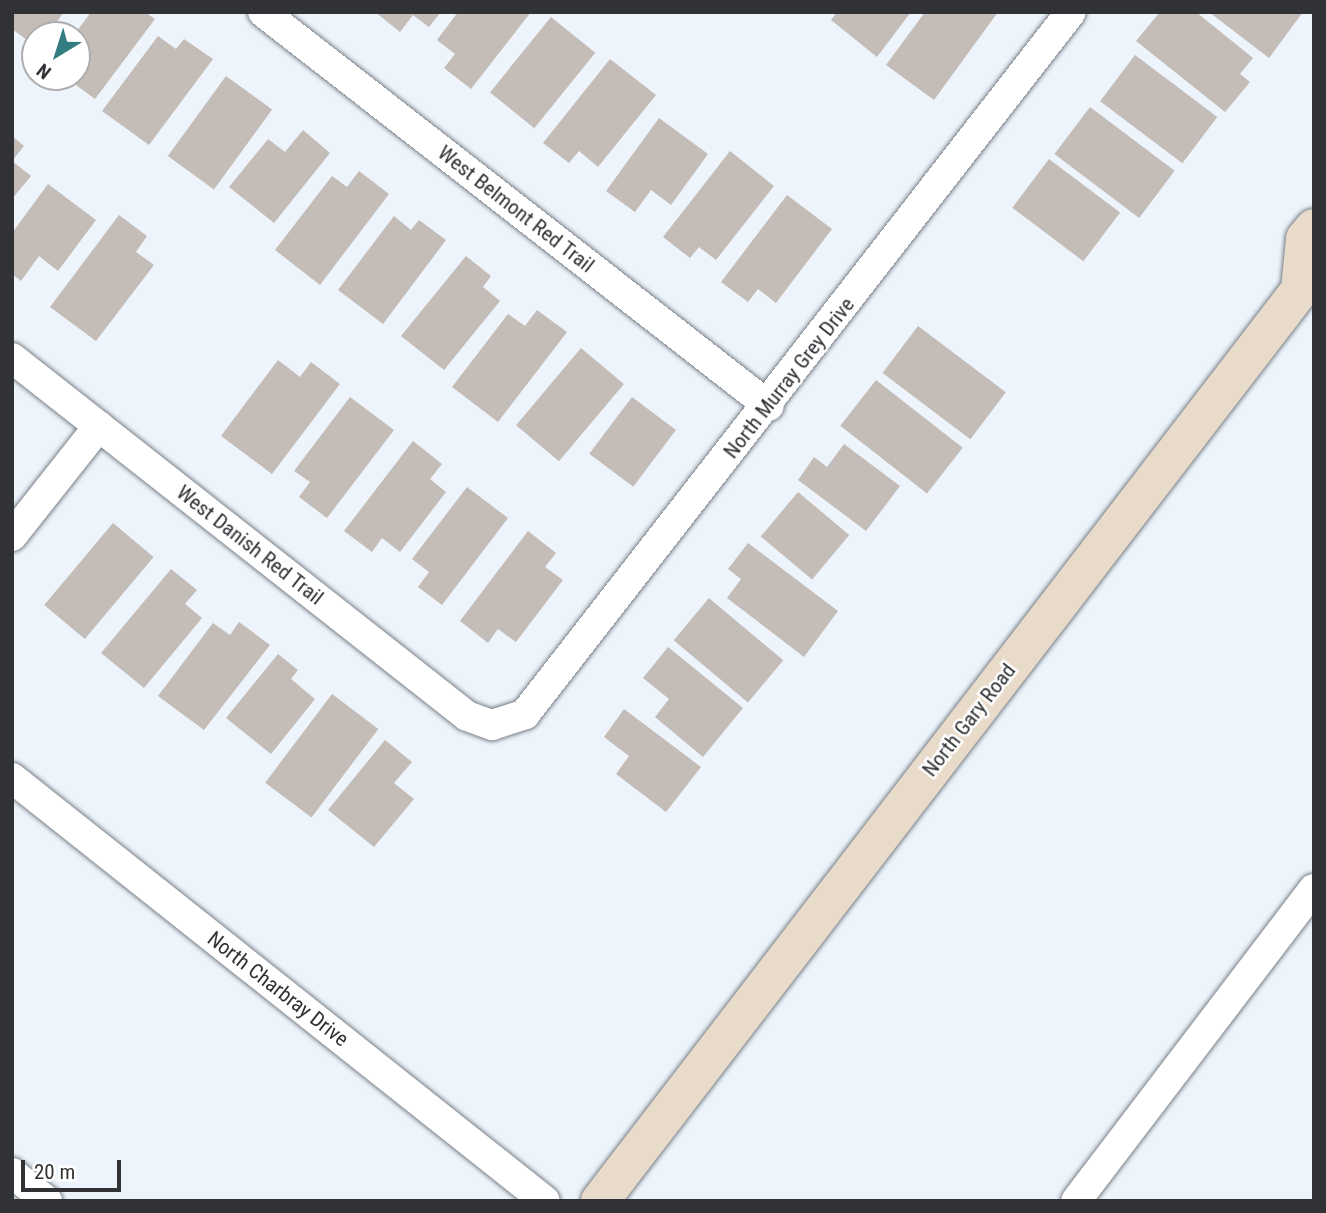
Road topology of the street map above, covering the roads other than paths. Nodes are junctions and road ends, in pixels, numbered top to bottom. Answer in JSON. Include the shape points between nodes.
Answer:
{"nodes":[{"id":1,"x":263,"y":12,"type":"edge"},
{"id":2,"x":1071,"y":12,"type":"edge"},
{"id":3,"x":1314,"y":228,"type":"edge"},
{"id":4,"x":1309,"y":291,"type":"edge"},
{"id":5,"x":12,"y":358,"type":"edge"},
{"id":6,"x":769,"y":406,"type":"junction"},
{"id":7,"x":99,"y":426,"type":"junction"},
{"id":8,"x":12,"y":536,"type":"edge"},
{"id":9,"x":492,"y":725,"type":"joint"},
{"id":10,"x":12,"y":778,"type":"edge"},
{"id":11,"x":1314,"y":889,"type":"edge"},
{"id":12,"x":12,"y":1173,"type":"edge"},
{"id":13,"x":47,"y":1201,"type":"edge"},
{"id":14,"x":545,"y":1201,"type":"edge"},
{"id":15,"x":600,"y":1201,"type":"edge"},
{"id":16,"x":1076,"y":1201,"type":"edge"}],
"edges":[{"from":1,"to":6,"type":"street","name":"West Belmont Red Trail"},
{"from":2,"to":6,"type":"street","name":"North Murray Grey Drive"},
{"from":3,"to":4,"type":"main road","name":"North Gary Road","via":[[1305,239]]},
{"from":4,"to":15,"type":"main road","name":"North Gary Road"},
{"from":5,"to":7,"type":"street","name":"West Danish Red Trail"},
{"from":6,"to":9,"type":"street","name":"North Murray Grey Drive","via":[[525,714]]},
{"from":7,"to":8,"type":"street"},
{"from":7,"to":9,"type":"street","name":"West Danish Red Trail","via":[[467,716]]},
{"from":10,"to":14,"type":"street","name":"North Charbray Drive"},
{"from":11,"to":16,"type":"street"},
{"from":12,"to":13,"type":"street"}]}
